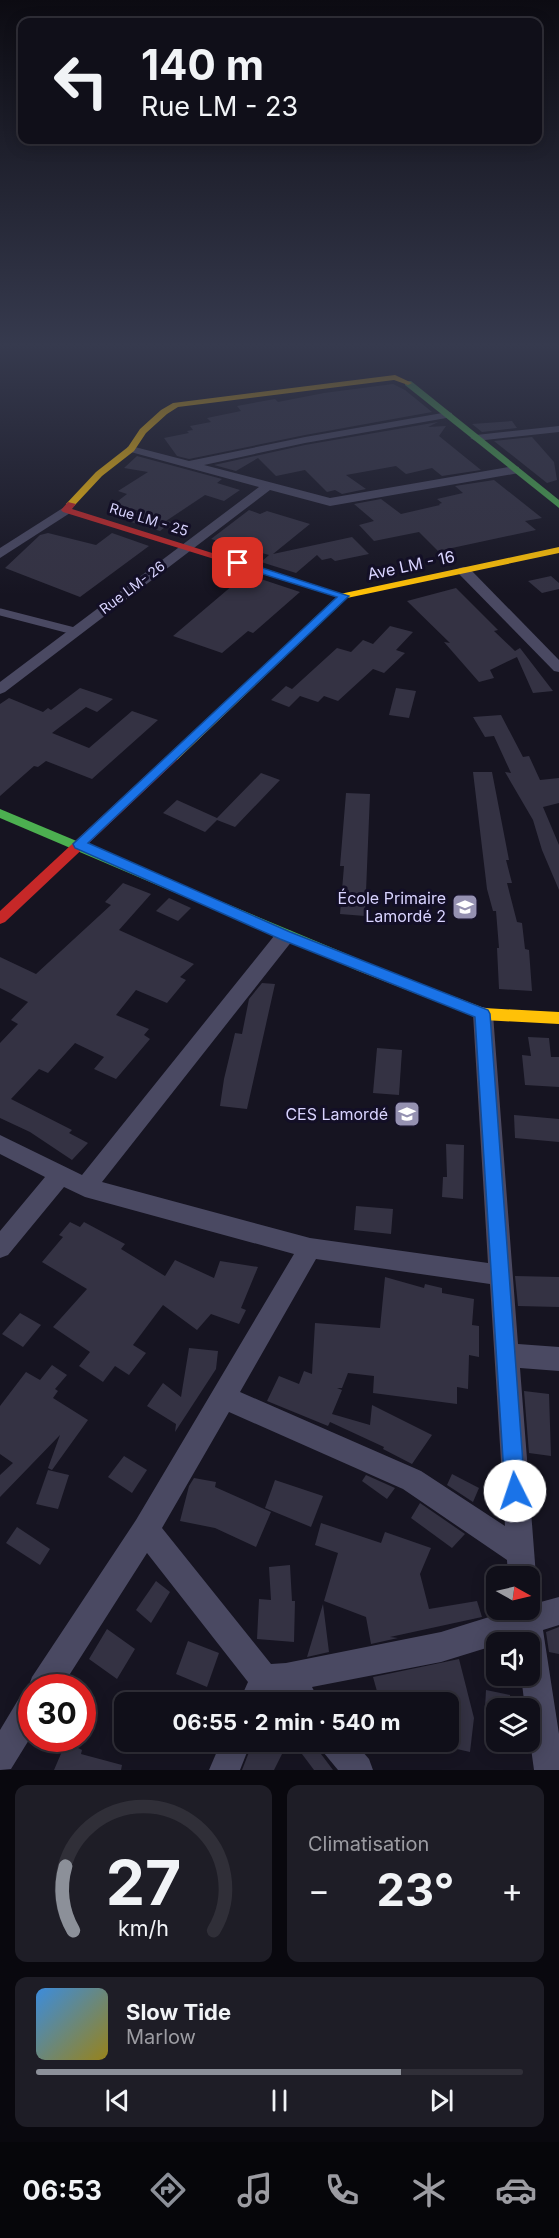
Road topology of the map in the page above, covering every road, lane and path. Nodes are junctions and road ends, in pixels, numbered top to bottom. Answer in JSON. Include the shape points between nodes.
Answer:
{"nodes":[{"id":1,"x":146,"y":430,"type":"edge"},
{"id":2,"x":364,"y":430,"type":"edge"},
{"id":3,"x":466,"y":430,"type":"edge"},
{"id":4,"x":553,"y":430,"type":"edge"},
{"id":5,"x":476,"y":438,"type":"junction"},
{"id":6,"x":131,"y":449,"type":"junction"},
{"id":7,"x":188,"y":465,"type":"junction"},
{"id":8,"x":515,"y":470,"type":"junction"},
{"id":9,"x":266,"y":486,"type":"junction"},
{"id":10,"x":559,"y":505,"type":"edge"},
{"id":11,"x":66,"y":510,"type":"junction"},
{"id":12,"x":183,"y":547,"type":"junction"},
{"id":13,"x":559,"y":550,"type":"edge"},
{"id":14,"x":0,"y":554,"type":"edge"},
{"id":15,"x":464,"y":571,"type":"junction"},
{"id":16,"x":344,"y":596,"type":"junction"},
{"id":17,"x":0,"y":612,"type":"edge"},
{"id":18,"x":74,"y":631,"type":"junction"},
{"id":19,"x":559,"y":668,"type":"edge"},
{"id":20,"x":0,"y":689,"type":"edge"},
{"id":21,"x":0,"y":813,"type":"edge"},
{"id":22,"x":79,"y":844,"type":"junction"},
{"id":23,"x":0,"y":919,"type":"edge"},
{"id":24,"x":285,"y":936,"type":"junction"},
{"id":25,"x":483,"y":1014,"type":"junction"},
{"id":26,"x":559,"y":1018,"type":"edge"},
{"id":27,"x":0,"y":1144,"type":"edge"},
{"id":28,"x":60,"y":1175,"type":"junction"},
{"id":29,"x":85,"y":1187,"type":"junction"},
{"id":30,"x":0,"y":1248,"type":"edge"},
{"id":31,"x":310,"y":1248,"type":"junction"},
{"id":32,"x":500,"y":1275,"type":"junction"},
{"id":33,"x":505,"y":1355,"type":"junction"},
{"id":34,"x":559,"y":1359,"type":"edge"},
{"id":35,"x":225,"y":1398,"type":"junction"},
{"id":36,"x":146,"y":1530,"type":"junction"},
{"id":37,"x":520,"y":1564,"type":"edge"},
{"id":38,"x":559,"y":1611,"type":"edge"},
{"id":39,"x":540,"y":1615,"type":"edge"},
{"id":40,"x":513,"y":1620,"type":"edge"},
{"id":41,"x":527,"y":1620,"type":"edge"},
{"id":42,"x":52,"y":1674,"type":"edge"},
{"id":43,"x":268,"y":1687,"type":"edge"},
{"id":44,"x":18,"y":1729,"type":"edge"},
{"id":45,"x":232,"y":1752,"type":"edge"},
{"id":46,"x":343,"y":1752,"type":"edge"},
{"id":47,"x":0,"y":1758,"type":"edge"},
{"id":48,"x":224,"y":1770,"type":"edge"},
{"id":49,"x":358,"y":1770,"type":"edge"},
{"id":50,"x":549,"y":1770,"type":"edge"}],
"edges":[{"from":1,"to":6,"type":"street"},
{"from":2,"to":7,"type":"street"},
{"from":3,"to":5,"type":"street"},
{"from":4,"to":5,"type":"street"},
{"from":5,"to":8,"type":"street"},
{"from":6,"to":7,"type":"street"},
{"from":6,"to":11,"type":"street","via":[[99,474]]},
{"from":7,"to":9,"type":"street"},
{"from":8,"to":9,"type":"street","via":[[339,502]]},
{"from":8,"to":10,"type":"street"},
{"from":9,"to":12,"type":"street","name":"Rue LM- 26"},
{"from":11,"to":12,"type":"street","name":"Rue LM - 25"},
{"from":11,"to":14,"type":"street"},
{"from":12,"to":16,"type":"street","name":"Rue LM - 25"},
{"from":12,"to":18,"type":"street","name":"Rue LM- 26"},
{"from":13,"to":15,"type":"street","name":"Ave LM - 16"},
{"from":15,"to":16,"type":"street","name":"Ave LM - 16"},
{"from":15,"to":19,"type":"street"},
{"from":16,"to":22,"type":"street"},
{"from":17,"to":18,"type":"lane"},
{"from":18,"to":20,"type":"street","name":"Rue LM- 26"},
{"from":21,"to":22,"type":"street"},
{"from":22,"to":23,"type":"street"},
{"from":22,"to":24,"type":"street"},
{"from":24,"to":25,"type":"street"},
{"from":24,"to":29,"type":"street"},
{"from":25,"to":26,"type":"street"},
{"from":25,"to":32,"type":"street"},
{"from":27,"to":28,"type":"street"},
{"from":28,"to":29,"type":"street"},
{"from":28,"to":30,"type":"street"},
{"from":29,"to":31,"type":"street"},
{"from":31,"to":32,"type":"street"},
{"from":31,"to":35,"type":"street"},
{"from":32,"to":33,"type":"street"},
{"from":33,"to":34,"type":"street"},
{"from":33,"to":37,"type":"street"},
{"from":35,"to":36,"type":"street"},
{"from":35,"to":37,"type":"street","via":[[412,1480]]},
{"from":36,"to":42,"type":"street"},
{"from":36,"to":43,"type":"street"},
{"from":38,"to":39,"type":"street"},
{"from":40,"to":43,"type":"street","via":[[441,1647]]},
{"from":41,"to":50,"type":"street"},
{"from":44,"to":47,"type":"street"},
{"from":45,"to":48,"type":"street"},
{"from":46,"to":49,"type":"street"}]}
